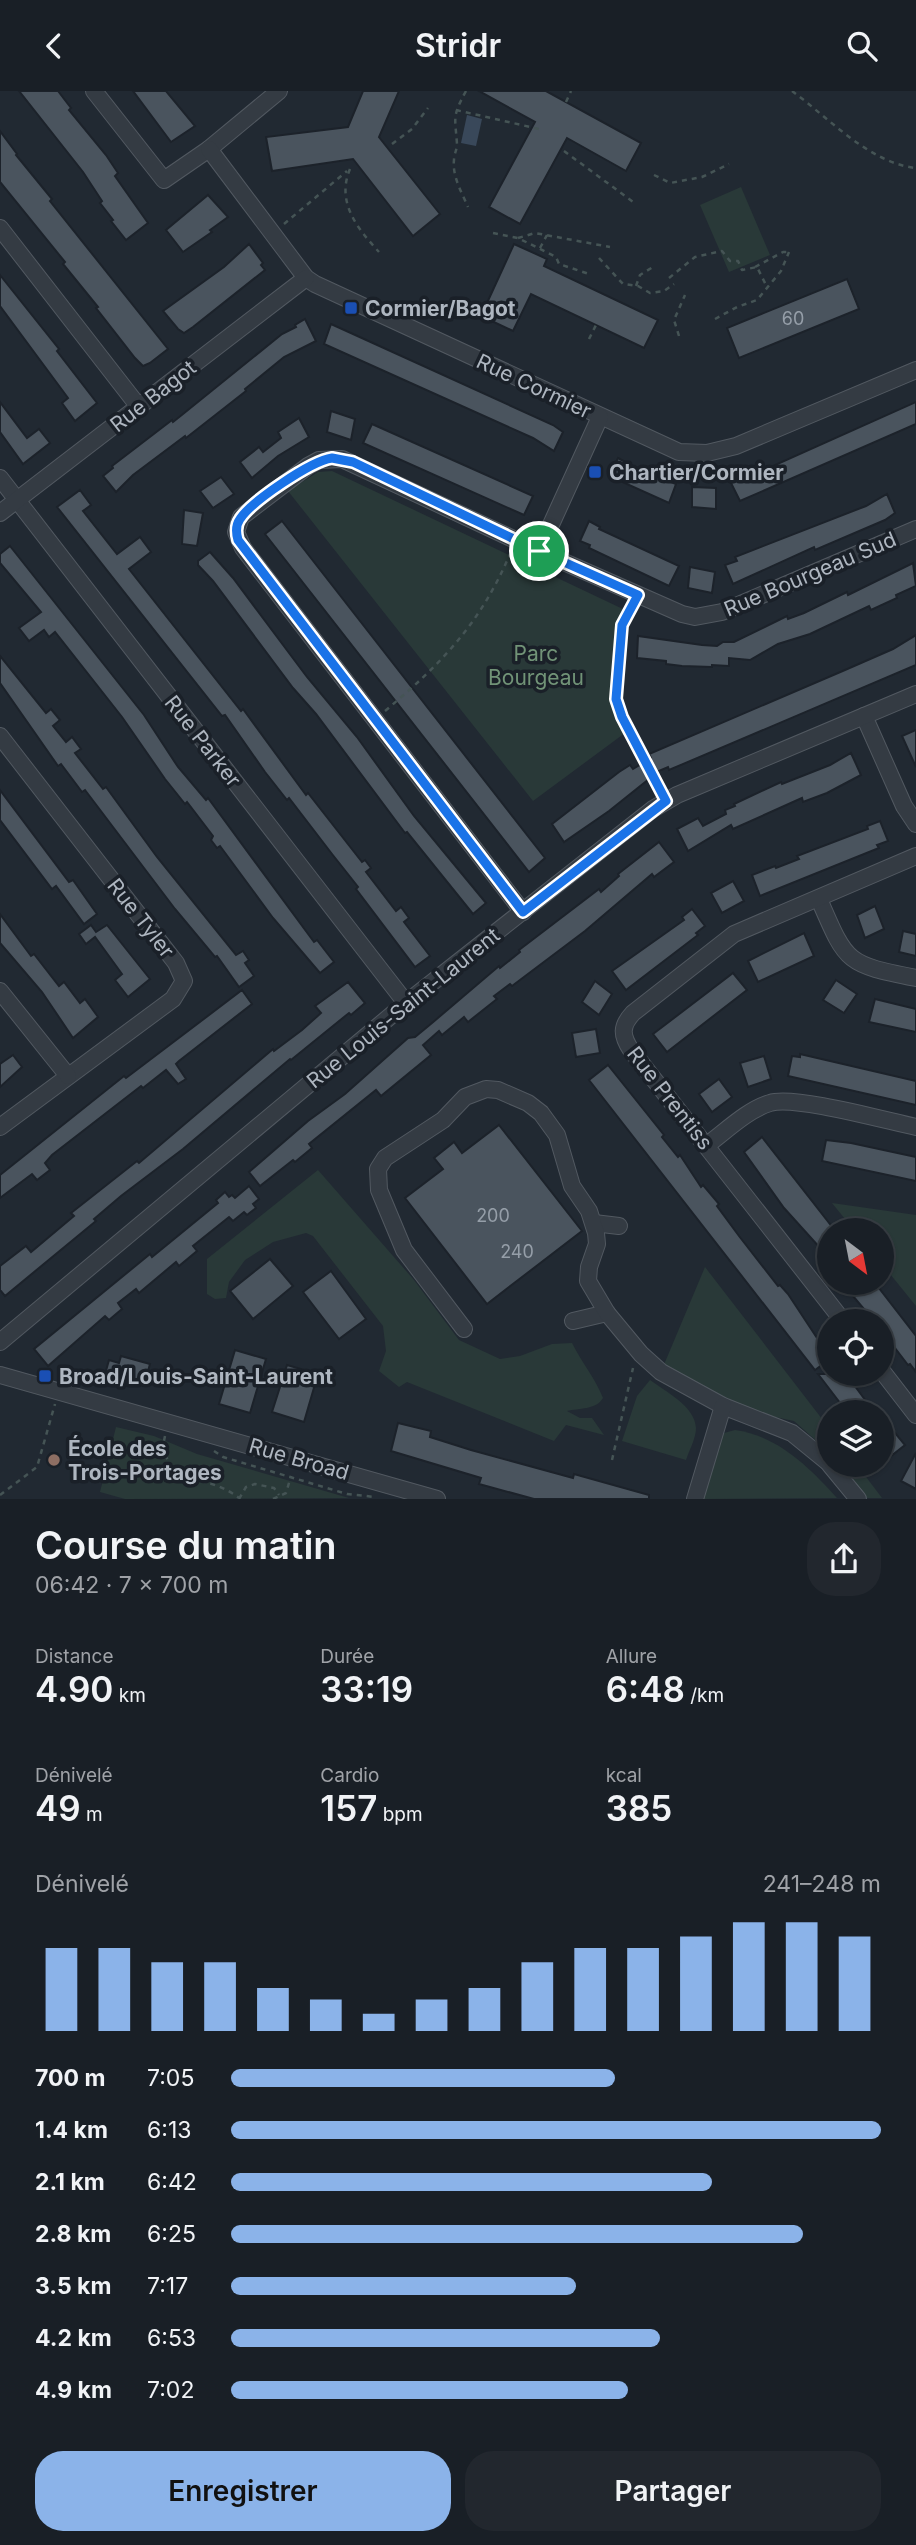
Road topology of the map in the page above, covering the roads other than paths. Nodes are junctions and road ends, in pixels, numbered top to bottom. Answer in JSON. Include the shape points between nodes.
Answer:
{"nodes":[{"id":1,"x":94,"y":91,"type":"edge"},
{"id":2,"x":279,"y":91,"type":"edge"},
{"id":3,"x":209,"y":149,"type":"junction"},
{"id":4,"x":0,"y":228,"type":"edge"},
{"id":5,"x":306,"y":278,"type":"junction"},
{"id":6,"x":916,"y":370,"type":"edge"},
{"id":7,"x":139,"y":407,"type":"junction"},
{"id":8,"x":600,"y":417,"type":"junction"},
{"id":9,"x":0,"y":478,"type":"edge"},
{"id":10,"x":17,"y":500,"type":"junction"},
{"id":11,"x":0,"y":513,"type":"edge"},
{"id":12,"x":916,"y":529,"type":"edge"},
{"id":13,"x":539,"y":551,"type":"junction"},
{"id":14,"x":916,"y":694,"type":"edge"},
{"id":15,"x":864,"y":716,"type":"junction"},
{"id":16,"x":0,"y":736,"type":"edge"},
{"id":17,"x":916,"y":824,"type":"edge"},
{"id":18,"x":916,"y":856,"type":"edge"},
{"id":19,"x":819,"y":899,"type":"junction"},
{"id":20,"x":523,"y":912,"type":"junction"},
{"id":21,"x":916,"y":978,"type":"edge"},
{"id":22,"x":0,"y":991,"type":"edge"},
{"id":23,"x":406,"y":1003,"type":"junction"},
{"id":24,"x":68,"y":1076,"type":"junction"},
{"id":25,"x":0,"y":1127,"type":"edge"},
{"id":26,"x":916,"y":1127,"type":"edge"},
{"id":27,"x":707,"y":1145,"type":"junction"},
{"id":28,"x":594,"y":1223,"type":"junction"},
{"id":29,"x":619,"y":1226,"type":"dead end"},
{"id":30,"x":834,"y":1309,"type":"edge"},
{"id":31,"x":607,"y":1313,"type":"junction"},
{"id":32,"x":573,"y":1321,"type":"dead end"},
{"id":33,"x":464,"y":1329,"type":"dead end"},
{"id":34,"x":0,"y":1342,"type":"edge"},
{"id":35,"x":0,"y":1375,"type":"edge"},
{"id":36,"x":894,"y":1386,"type":"edge"},
{"id":37,"x":723,"y":1406,"type":"junction"},
{"id":38,"x":916,"y":1415,"type":"edge"},
{"id":39,"x":817,"y":1453,"type":"edge"},
{"id":40,"x":840,"y":1477,"type":"edge"},
{"id":41,"x":437,"y":1499,"type":"edge"},
{"id":42,"x":695,"y":1499,"type":"edge"},
{"id":43,"x":858,"y":1499,"type":"edge"}],
"edges":[{"from":1,"to":3,"type":"street","via":[[164,180]]},
{"from":2,"to":3,"type":"street"},
{"from":3,"to":5,"type":"street","name":"Rue Cormier"},
{"from":4,"to":7,"type":"street"},
{"from":5,"to":7,"type":"street","name":"Rue Bagot"},
{"from":5,"to":8,"type":"street","name":"Rue Cormier"},
{"from":6,"to":8,"type":"street","name":"Rue Cormier","via":[[736,446],[707,453],[679,452]]},
{"from":7,"to":10,"type":"street","name":"Rue Bagot"},
{"from":8,"to":13,"type":"street"},
{"from":9,"to":10,"type":"street","name":"Rue Parker"},
{"from":10,"to":11,"type":"street","name":"Rue Bagot"},
{"from":10,"to":23,"type":"street","name":"Rue Parker"},
{"from":12,"to":13,"type":"street","name":"Rue Bourgeau Sud","via":[[710,615],[682,614]]},
{"from":13,"to":20,"type":"street","name":"Rue Bourgeau Sud","via":[[353,462],[332,458],[308,466],[241,517],[236,532]]},
{"from":14,"to":15,"type":"street","name":"Rue Louis-Saint-Laurent"},
{"from":15,"to":17,"type":"street"},
{"from":15,"to":20,"type":"street","name":"Rue Louis-Saint-Laurent","via":[[666,801]]},
{"from":16,"to":24,"type":"street","name":"Rue Tyler","via":[[176,963],[184,981],[173,999]]},
{"from":18,"to":19,"type":"street","name":"Rue Prentiss"},
{"from":19,"to":21,"type":"street","via":[[848,955],[870,969]]},
{"from":19,"to":27,"type":"street","name":"Rue Prentiss","via":[[734,935],[633,1013],[623,1027],[631,1050]]},
{"from":20,"to":23,"type":"street","name":"Rue Louis-Saint-Laurent"},
{"from":22,"to":24,"type":"street"},
{"from":23,"to":34,"type":"street","name":"Rue Louis-Saint-Laurent"},
{"from":24,"to":25,"type":"street","name":"Rue Tyler"},
{"from":26,"to":27,"type":"street","via":[[774,1101]]},
{"from":27,"to":30,"type":"street","name":"Rue Prentiss"},
{"from":28,"to":29,"type":"street"},
{"from":28,"to":31,"type":"street","via":[[599,1259],[589,1267],[588,1281]]},
{"from":28,"to":33,"type":"street","via":[[572,1186],[557,1135],[534,1108],[498,1090],[474,1092],[443,1121],[385,1158],[378,1169],[379,1190],[404,1250]]},
{"from":31,"to":32,"type":"street"},
{"from":31,"to":37,"type":"street","via":[[661,1372]]},
{"from":35,"to":41,"type":"street","name":"Rue Broad"},
{"from":36,"to":38,"type":"street"},
{"from":37,"to":39,"type":"street","via":[[792,1433]]},
{"from":37,"to":42,"type":"street"},
{"from":40,"to":43,"type":"street"}]}
